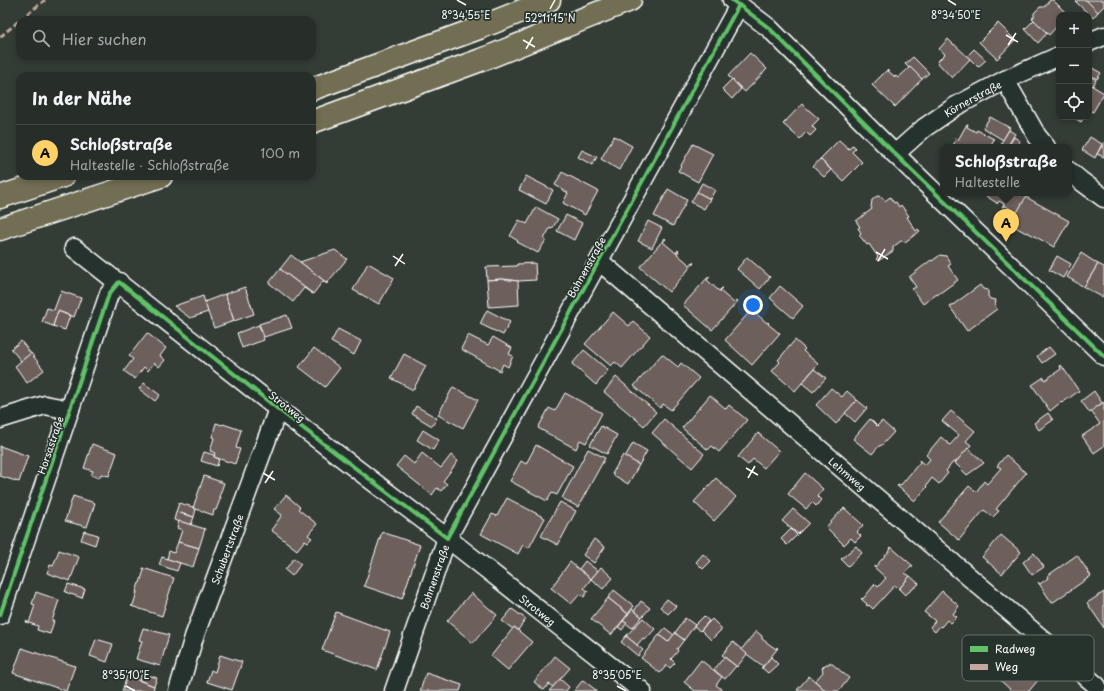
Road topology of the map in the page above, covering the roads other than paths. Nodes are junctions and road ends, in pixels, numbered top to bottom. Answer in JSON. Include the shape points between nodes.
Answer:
{"nodes":[{"id":1,"x":549,"y":0,"type":"edge"},
{"id":2,"x":630,"y":0,"type":"edge"},
{"id":3,"x":735,"y":2,"type":"edge"},
{"id":4,"x":1104,"y":36,"type":"edge"},
{"id":5,"x":1092,"y":41,"type":"edge"},
{"id":6,"x":1056,"y":57,"type":"edge"},
{"id":7,"x":1005,"y":80,"type":"junction"},
{"id":8,"x":316,"y":88,"type":"edge"},
{"id":9,"x":316,"y":121,"type":"edge"},
{"id":10,"x":1044,"y":144,"type":"edge"},
{"id":11,"x":895,"y":154,"type":"junction"},
{"id":12,"x":1072,"y":174,"type":"edge"},
{"id":13,"x":51,"y":180,"type":"edge"},
{"id":14,"x":149,"y":180,"type":"edge"},
{"id":15,"x":0,"y":197,"type":"edge"},
{"id":16,"x":1104,"y":198,"type":"edge"},
{"id":17,"x":0,"y":229,"type":"edge"},
{"id":18,"x":74,"y":248,"type":"dead end"},
{"id":19,"x":599,"y":261,"type":"junction"},
{"id":20,"x":119,"y":282,"type":"junction"},
{"id":21,"x":1104,"y":356,"type":"edge"},
{"id":22,"x":278,"y":409,"type":"junction"},
{"id":23,"x":70,"y":410,"type":"junction"},
{"id":24,"x":0,"y":419,"type":"edge"},
{"id":25,"x":447,"y":538,"type":"junction"},
{"id":26,"x":0,"y":615,"type":"edge"},
{"id":27,"x":1037,"y":635,"type":"edge"},
{"id":28,"x":178,"y":691,"type":"edge"},
{"id":29,"x":394,"y":691,"type":"edge"},
{"id":30,"x":642,"y":691,"type":"edge"}],
"edges":[{"from":1,"to":8,"type":"highway"},
{"from":2,"to":9,"type":"highway","via":[[489,57]]},
{"from":3,"to":11,"type":"street","via":[[769,28]]},
{"from":3,"to":19,"type":"street","name":"Bohnenstraße"},
{"from":4,"to":5,"type":"street"},
{"from":6,"to":7,"type":"street","name":"Körnerstraße"},
{"from":7,"to":10,"type":"street"},
{"from":7,"to":11,"type":"street","name":"Körnerstraße","via":[[956,106],[924,128]]},
{"from":11,"to":21,"type":"street"},
{"from":12,"to":16,"type":"street"},
{"from":13,"to":15,"type":"highway"},
{"from":14,"to":17,"type":"highway"},
{"from":18,"to":20,"type":"street","name":"Strotweg"},
{"from":19,"to":25,"type":"street","name":"Bohnenstraße"},
{"from":19,"to":27,"type":"street","name":"Lehmweg"},
{"from":20,"to":22,"type":"street","name":"Strotweg"},
{"from":20,"to":23,"type":"street","name":"Horsastraße","via":[[110,294]]},
{"from":22,"to":25,"type":"street","name":"Strotweg"},
{"from":22,"to":28,"type":"street","name":"Schubertstraße","via":[[194,637]]},
{"from":23,"to":24,"type":"street","via":[[45,405]]},
{"from":23,"to":26,"type":"street","name":"Horsastraße"},
{"from":25,"to":29,"type":"street","name":"Bohnenstraße"},
{"from":25,"to":30,"type":"street","name":"Strotweg"}]}
